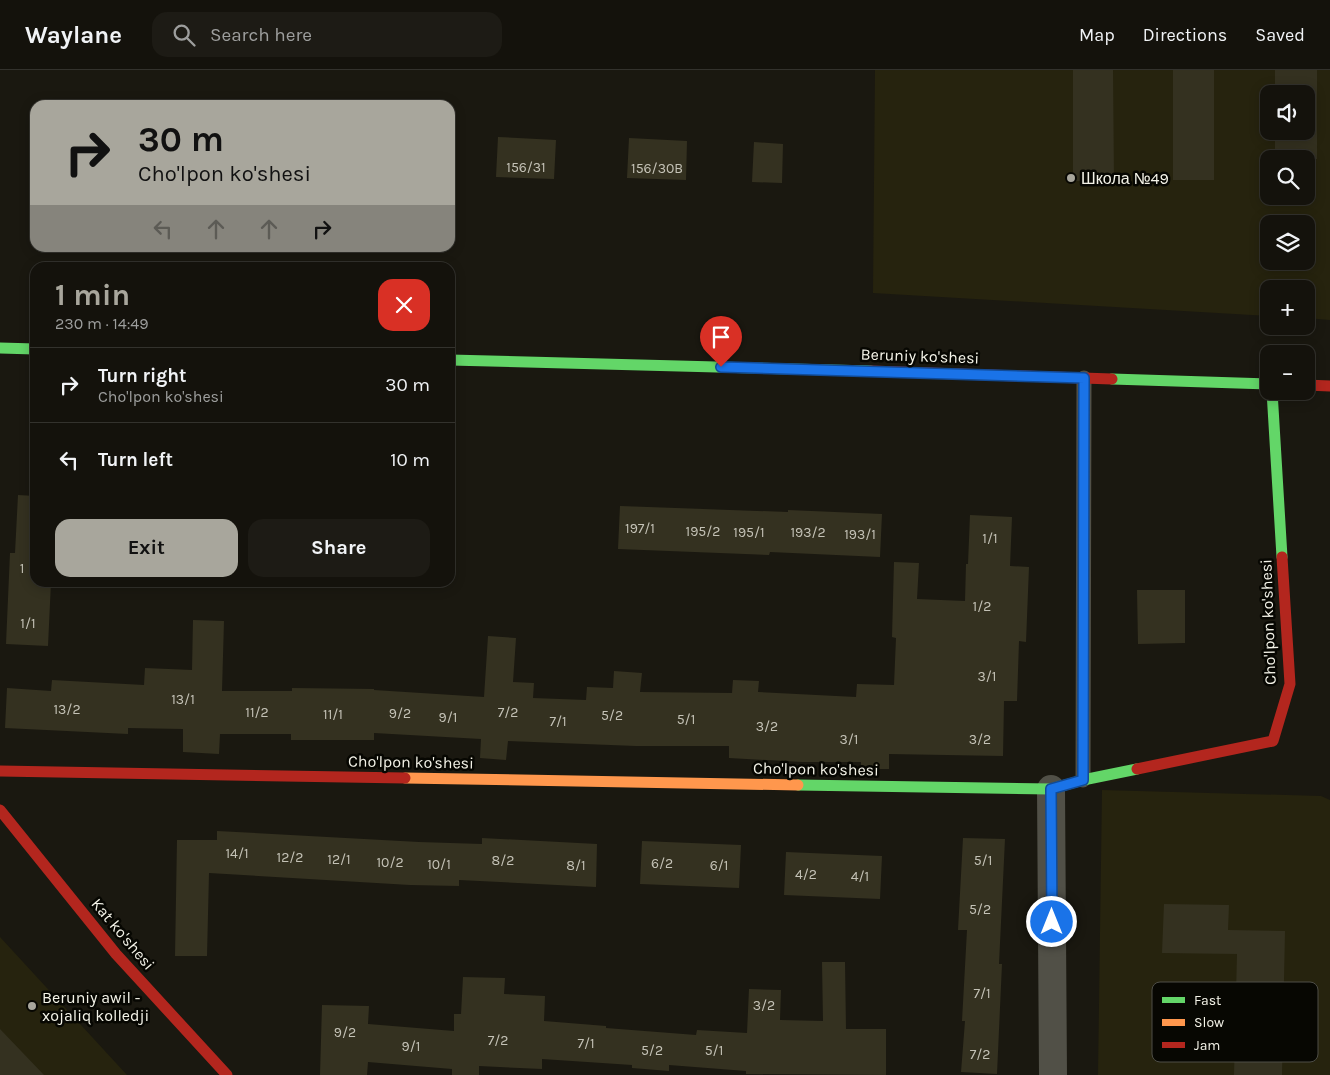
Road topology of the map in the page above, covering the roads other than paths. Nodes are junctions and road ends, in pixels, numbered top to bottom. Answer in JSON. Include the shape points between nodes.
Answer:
{"nodes":[{"id":1,"x":0,"y":348,"type":"edge"},
{"id":2,"x":30,"y":349,"type":"edge"},
{"id":3,"x":455,"y":360,"type":"edge"},
{"id":4,"x":1084,"y":378,"type":"junction"},
{"id":5,"x":1260,"y":384,"type":"edge"},
{"id":6,"x":1315,"y":385,"type":"edge"},
{"id":7,"x":1330,"y":386,"type":"edge"},
{"id":8,"x":1273,"y":400,"type":"edge"},
{"id":9,"x":0,"y":771,"type":"edge"},
{"id":10,"x":1083,"y":780,"type":"junction"},
{"id":11,"x":1051,"y":789,"type":"junction"},
{"id":12,"x":0,"y":810,"type":"edge"},
{"id":13,"x":227,"y":1075,"type":"edge"},
{"id":14,"x":1053,"y":1075,"type":"edge"}],
"edges":[{"from":1,"to":2,"type":"street"},
{"from":3,"to":4,"type":"street","name":"Beruniy ko'shesi"},
{"from":4,"to":5,"type":"street","name":"Beruniy ko'shesi"},
{"from":4,"to":10,"type":"lane"},
{"from":6,"to":7,"type":"street"},
{"from":8,"to":10,"type":"street","name":"Cho'lpon ko'shesi","via":[[1290,684],[1273,741]]},
{"from":9,"to":11,"type":"street","name":"Cho'lpon ko'shesi"},
{"from":10,"to":11,"type":"street","name":"Cho'lpon ko'shesi"},
{"from":11,"to":14,"type":"street"},
{"from":12,"to":13,"type":"street","name":"Kat ko'shesi","via":[[116,954]]}]}
